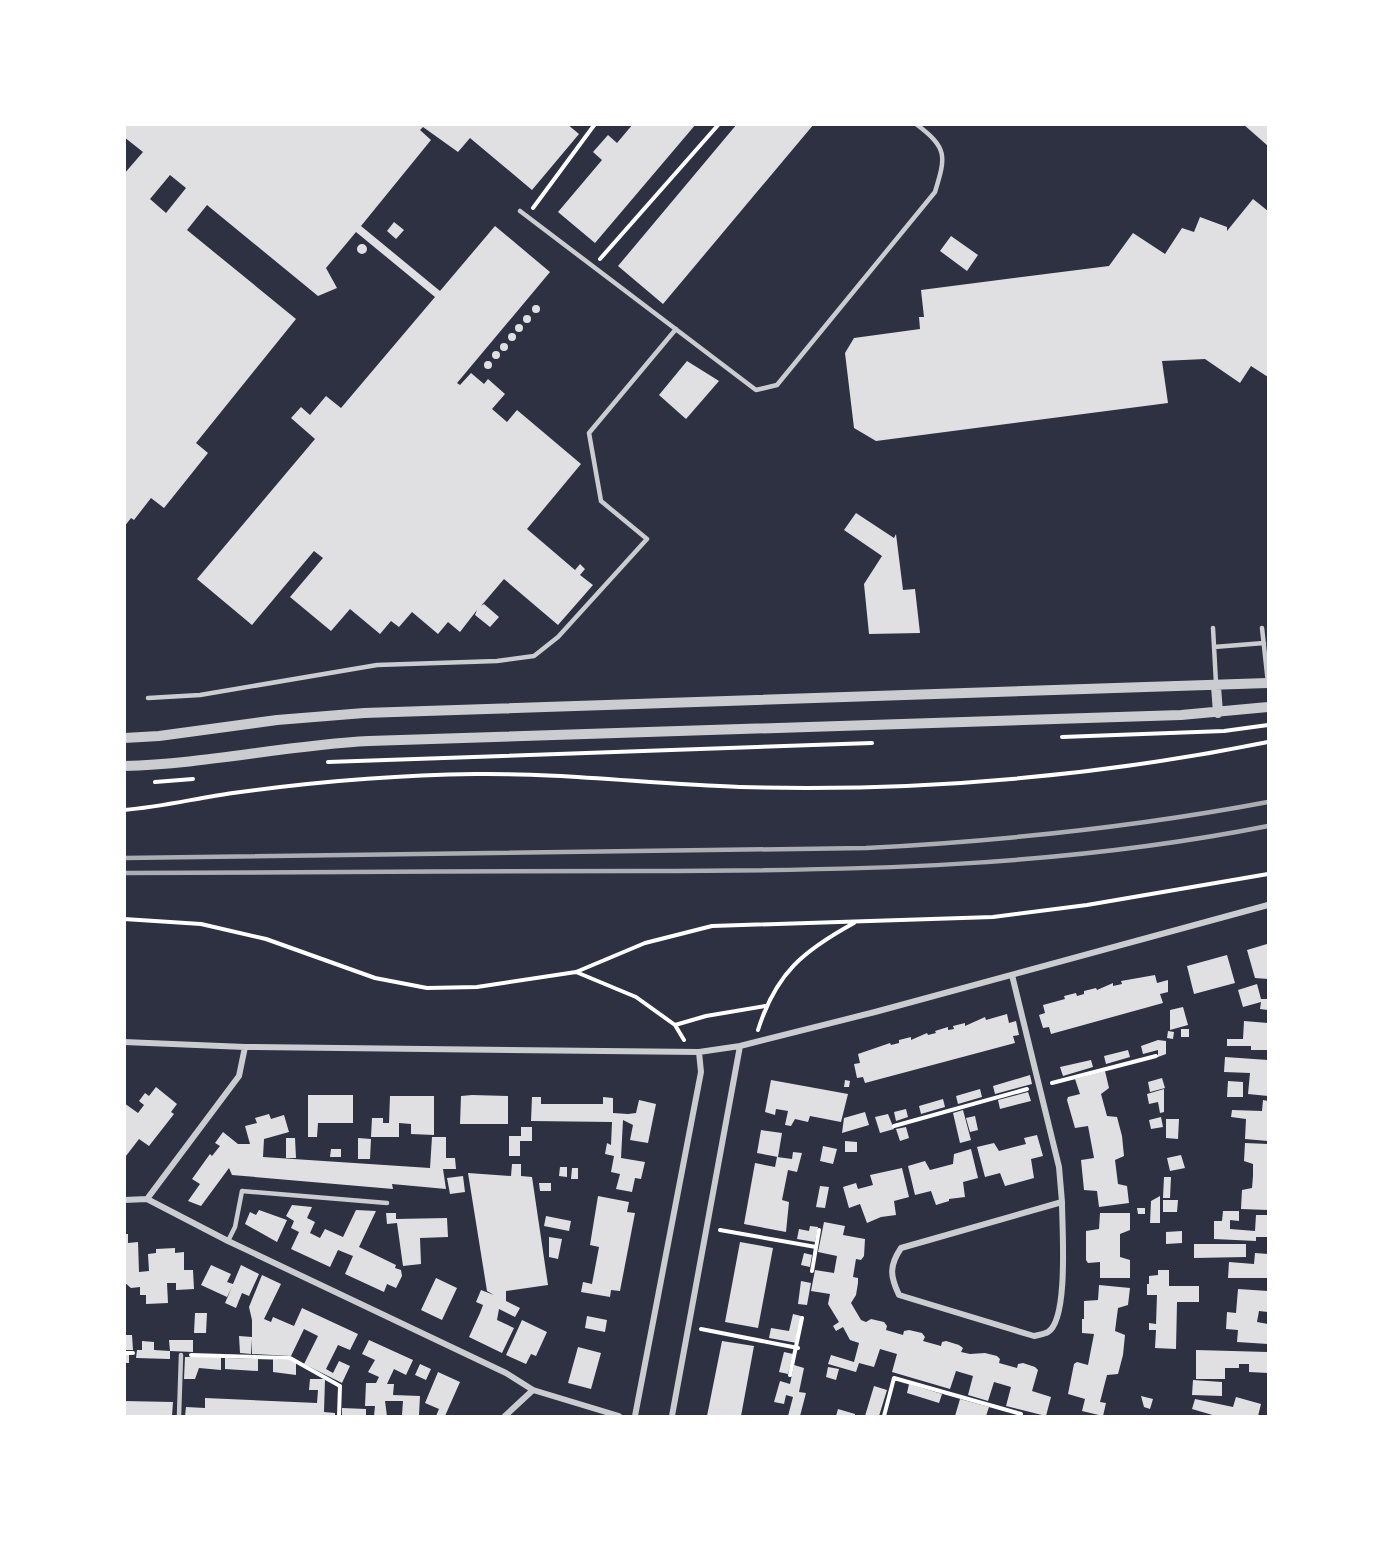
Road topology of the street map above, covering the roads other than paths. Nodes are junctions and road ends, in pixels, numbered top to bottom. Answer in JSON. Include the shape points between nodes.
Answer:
{"nodes":[{"id":1,"x":916,"y":124,"type":"edge"},
{"id":2,"x":520,"y":211,"type":"dead end"},
{"id":3,"x":676,"y":329,"type":"junction"},
{"id":4,"x":1213,"y":628,"type":"dead end"},
{"id":5,"x":1262,"y":628,"type":"dead end"},
{"id":6,"x":1263,"y":643,"type":"junction"},
{"id":7,"x":1214,"y":647,"type":"junction"},
{"id":8,"x":1268,"y":684,"type":"edge"},
{"id":9,"x":1216,"y":686,"type":"junction"},
{"id":10,"x":148,"y":698,"type":"dead end"},
{"id":11,"x":1269,"y":707,"type":"edge"},
{"id":12,"x":1218,"y":713,"type":"junction"},
{"id":13,"x":124,"y":738,"type":"edge"},
{"id":14,"x":124,"y":766,"type":"edge"},
{"id":15,"x":1269,"y":905,"type":"edge"},
{"id":16,"x":1012,"y":975,"type":"junction"},
{"id":17,"x":124,"y":1042,"type":"edge"},
{"id":18,"x":740,"y":1046,"type":"junction"},
{"id":19,"x":245,"y":1047,"type":"junction"},
{"id":20,"x":699,"y":1052,"type":"junction"},
{"id":21,"x":147,"y":1199,"type":"junction"},
{"id":22,"x":124,"y":1200,"type":"edge"},
{"id":23,"x":1062,"y":1202,"type":"junction"},
{"id":24,"x":387,"y":1203,"type":"dead end"},
{"id":25,"x":228,"y":1241,"type":"junction"},
{"id":26,"x":181,"y":1355,"type":"road end"},
{"id":27,"x":533,"y":1390,"type":"junction"},
{"id":28,"x":179,"y":1416,"type":"edge"},
{"id":29,"x":504,"y":1416,"type":"edge"},
{"id":30,"x":619,"y":1416,"type":"edge"},
{"id":31,"x":635,"y":1416,"type":"edge"},
{"id":32,"x":672,"y":1416,"type":"edge"}],
"edges":[{"from":1,"to":3,"type":"lane","via":[[936,140],[944,163],[935,192],[777,385],[756,390]]},
{"from":2,"to":3,"type":"lane"},
{"from":3,"to":10,"type":"lane","via":[[590,433],[601,501],[648,539],[558,637],[534,656],[377,665],[200,695]]},
{"from":4,"to":7,"type":"lane"},
{"from":5,"to":6,"type":"lane"},
{"from":6,"to":7,"type":"lane"},
{"from":6,"to":8,"type":"lane"},
{"from":7,"to":9,"type":"lane"},
{"from":8,"to":9,"type":"street"},
{"from":9,"to":12,"type":"street"},
{"from":9,"to":13,"type":"street","via":[[364,713]]},
{"from":11,"to":12,"type":"street"},
{"from":12,"to":14,"type":"street","via":[[369,741]]},
{"from":15,"to":16,"type":"street"},
{"from":16,"to":18,"type":"street"},
{"from":16,"to":23,"type":"street","via":[[1059,1167]]},
{"from":17,"to":19,"type":"street"},
{"from":18,"to":20,"type":"street"},
{"from":18,"to":32,"type":"street"},
{"from":19,"to":20,"type":"street"},
{"from":19,"to":21,"type":"street","via":[[239,1076]]},
{"from":20,"to":31,"type":"street","via":[[701,1072]]},
{"from":21,"to":22,"type":"street"},
{"from":21,"to":25,"type":"street"},
{"from":23,"to":23,"type":"street","via":[[1062,1293],[1057,1320],[1049,1332],[1034,1336],[898,1295],[891,1278],[892,1261],[901,1248]]},
{"from":24,"to":25,"type":"lane","via":[[242,1191]]},
{"from":25,"to":27,"type":"street","via":[[506,1373]]},
{"from":26,"to":28,"type":"lane"},
{"from":27,"to":29,"type":"street"},
{"from":27,"to":30,"type":"street"}]}
